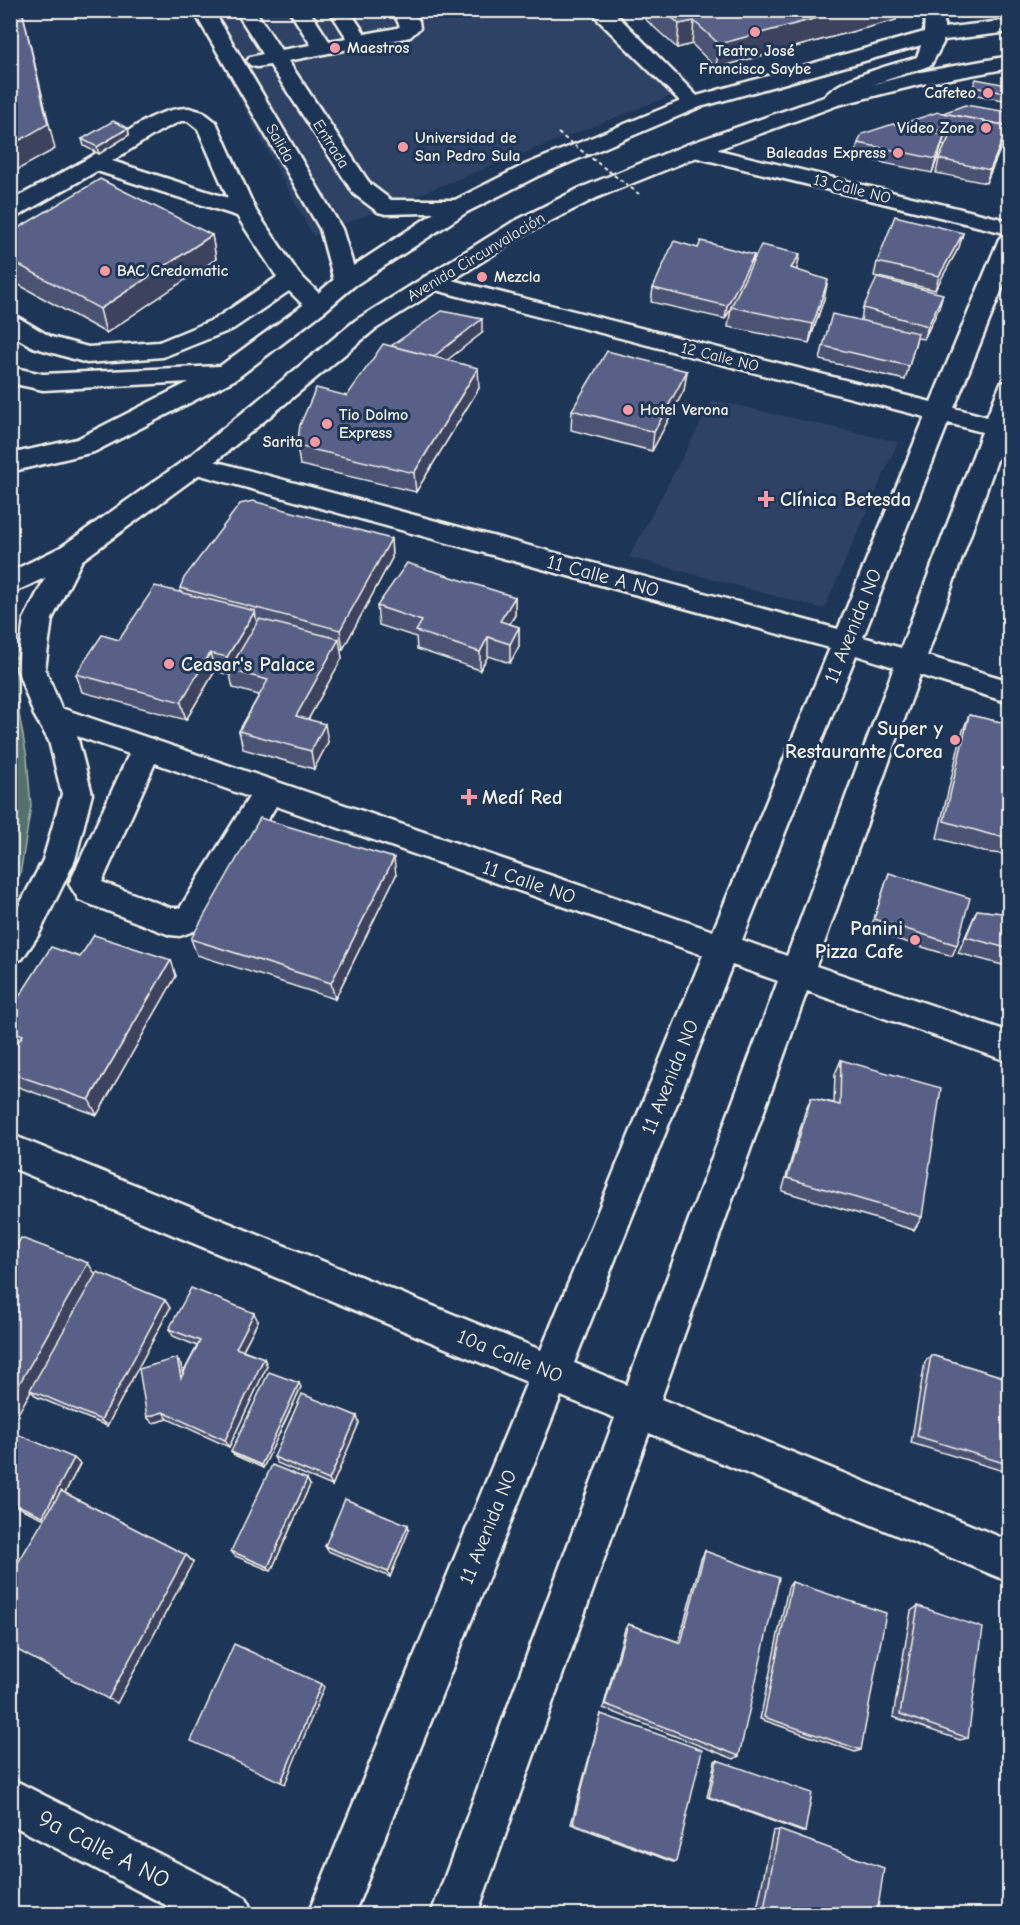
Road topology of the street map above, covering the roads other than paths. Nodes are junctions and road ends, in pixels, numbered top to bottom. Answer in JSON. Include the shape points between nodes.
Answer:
{"nodes":[{"id":1,"x":203,"y":10,"type":"edge"},
{"id":2,"x":245,"y":10,"type":"edge"},
{"id":3,"x":299,"y":10,"type":"edge"},
{"id":4,"x":339,"y":10,"type":"edge"},
{"id":5,"x":401,"y":10,"type":"edge"},
{"id":6,"x":602,"y":10,"type":"edge"},
{"id":7,"x":935,"y":10,"type":"edge"},
{"id":8,"x":1010,"y":26,"type":"edge"},
{"id":9,"x":935,"y":35,"type":"junction"},
{"id":10,"x":360,"y":42,"type":"junction"},
{"id":11,"x":324,"y":49,"type":"junction"},
{"id":12,"x":277,"y":58,"type":"junction"},
{"id":13,"x":1010,"y":62,"type":"edge"},
{"id":14,"x":235,"y":65,"type":"junction"},
{"id":15,"x":831,"y":101,"type":"junction"},
{"id":16,"x":693,"y":103,"type":"junction"},
{"id":17,"x":694,"y":150,"type":"junction"},
{"id":18,"x":95,"y":163,"type":"junction"},
{"id":19,"x":459,"y":207,"type":"junction"},
{"id":20,"x":10,"y":211,"type":"edge"},
{"id":21,"x":245,"y":211,"type":"junction"},
{"id":22,"x":1010,"y":228,"type":"edge"},
{"id":23,"x":1010,"y":239,"type":"edge"},
{"id":24,"x":290,"y":279,"type":"junction"},
{"id":25,"x":346,"y":281,"type":"junction"},
{"id":26,"x":432,"y":282,"type":"junction"},
{"id":27,"x":318,"y":305,"type":"junction"},
{"id":28,"x":10,"y":323,"type":"edge"},
{"id":29,"x":227,"y":373,"type":"junction"},
{"id":30,"x":10,"y":375,"type":"edge"},
{"id":31,"x":1010,"y":388,"type":"edge"},
{"id":32,"x":939,"y":413,"type":"junction"},
{"id":33,"x":1002,"y":429,"type":"edge"},
{"id":34,"x":10,"y":463,"type":"edge"},
{"id":35,"x":195,"y":465,"type":"junction"},
{"id":36,"x":71,"y":554,"type":"junction"},
{"id":37,"x":10,"y":584,"type":"edge"},
{"id":38,"x":846,"y":642,"type":"junction"},
{"id":39,"x":910,"y":662,"type":"junction"},
{"id":40,"x":1010,"y":692,"type":"edge"},
{"id":41,"x":49,"y":715,"type":"junction"},
{"id":42,"x":146,"y":749,"type":"junction"},
{"id":43,"x":269,"y":791,"type":"junction"},
{"id":44,"x":722,"y":949,"type":"junction"},
{"id":45,"x":10,"y":950,"type":"edge"},
{"id":46,"x":796,"y":974,"type":"junction"},
{"id":47,"x":1010,"y":1047,"type":"edge"},
{"id":48,"x":10,"y":1150,"type":"edge"},
{"id":49,"x":550,"y":1373,"type":"junction"},
{"id":50,"x":638,"y":1409,"type":"junction"},
{"id":51,"x":1010,"y":1562,"type":"edge"},
{"id":52,"x":10,"y":1800,"type":"edge"},
{"id":53,"x":230,"y":1914,"type":"edge"},
{"id":54,"x":331,"y":1914,"type":"edge"},
{"id":55,"x":454,"y":1914,"type":"edge"}],
"edges":[{"from":1,"to":14,"type":"main road","name":"Salida"},
{"from":2,"to":12,"type":"main road","name":"Entrada"},
{"from":3,"to":11,"type":"main road"},
{"from":4,"to":10,"type":"main road"},
{"from":5,"to":10,"type":"main road","via":[[410,28]]},
{"from":6,"to":16,"type":"main road"},
{"from":7,"to":9,"type":"main road"},
{"from":8,"to":9,"type":"main road"},
{"from":9,"to":15,"type":"main road","via":[[924,62],[846,89]]},
{"from":9,"to":16,"type":"main road"},
{"from":10,"to":11,"type":"main road"},
{"from":11,"to":12,"type":"main road"},
{"from":12,"to":14,"type":"main road"},
{"from":12,"to":19,"type":"main road","name":"Entrada","via":[[362,189],[386,207]]},
{"from":13,"to":15,"type":"main road","name":"Avenida Circunvalación","via":[[921,78]]},
{"from":14,"to":25,"type":"main road","name":"Salida","via":[[331,229]]},
{"from":15,"to":17,"type":"main road","name":"Avenida Circunvalación"},
{"from":16,"to":19,"type":"main road","via":[[530,171]]},
{"from":17,"to":22,"type":"main road","name":"13 Calle NO"},
{"from":17,"to":26,"type":"main road","name":"Avenida Circunvalación","via":[[588,193]]},
{"from":18,"to":20,"type":"main road"},
{"from":18,"to":21,"type":"main road"},
{"from":18,"to":21,"type":"main road","via":[[169,117],[186,114],[201,118]]},
{"from":19,"to":25,"type":"main road"},
{"from":21,"to":24,"type":"main road"},
{"from":23,"to":32,"type":"main road","name":"11 Avenida NO"},
{"from":24,"to":27,"type":"main road"},
{"from":24,"to":28,"type":"main road","via":[[224,324],[163,349],[87,355],[42,342]]},
{"from":25,"to":27,"type":"main road"},
{"from":26,"to":32,"type":"main road","name":"12 Calle NO"},
{"from":26,"to":35,"type":"main road","name":"Avenida Circunvalación","via":[[365,325]]},
{"from":27,"to":29,"type":"main road"},
{"from":29,"to":30,"type":"main road","via":[[43,382]]},
{"from":29,"to":34,"type":"main road","via":[[85,446]]},
{"from":31,"to":33,"type":"main road"},
{"from":32,"to":33,"type":"main road","name":"12 Calle NO"},
{"from":32,"to":38,"type":"main road","name":"11 Avenida NO"},
{"from":33,"to":39,"type":"main road"},
{"from":35,"to":36,"type":"main road","name":"Avenida Circunvalación"},
{"from":35,"to":38,"type":"main road","name":"11 Calle A NO"},
{"from":36,"to":37,"type":"main road","name":"Avenida Circunvalación"},
{"from":36,"to":41,"type":"main road","via":[[38,620],[32,669]]},
{"from":38,"to":39,"type":"main road","name":"11 Calle A NO"},
{"from":38,"to":44,"type":"main road","name":"11 Avenida NO"},
{"from":39,"to":40,"type":"main road","name":"11 Calle A NO"},
{"from":39,"to":46,"type":"main road"},
{"from":41,"to":42,"type":"main road","name":"11 Calle NO"},
{"from":41,"to":45,"type":"main road","via":[[64,740],[77,795],[59,860],[28,924]]},
{"from":42,"to":43,"type":"main road","name":"11 Calle NO"},
{"from":42,"to":43,"type":"main road","via":[[85,884],[90,891],[171,921],[191,918]]},
{"from":43,"to":44,"type":"main road","name":"11 Calle NO"},
{"from":44,"to":46,"type":"main road","name":"11 Calle NO"},
{"from":44,"to":49,"type":"main road","name":"11 Avenida NO"},
{"from":46,"to":47,"type":"main road","name":"11 Calle NO"},
{"from":46,"to":50,"type":"main road"},
{"from":48,"to":49,"type":"main road","name":"10a Calle NO"},
{"from":49,"to":50,"type":"main road","name":"10a Calle NO"},
{"from":49,"to":54,"type":"main road","name":"11 Avenida NO"},
{"from":50,"to":51,"type":"main road","name":"10a Calle NO"},
{"from":50,"to":55,"type":"main road"},
{"from":52,"to":53,"type":"main road","name":"9a Calle A NO"}]}
